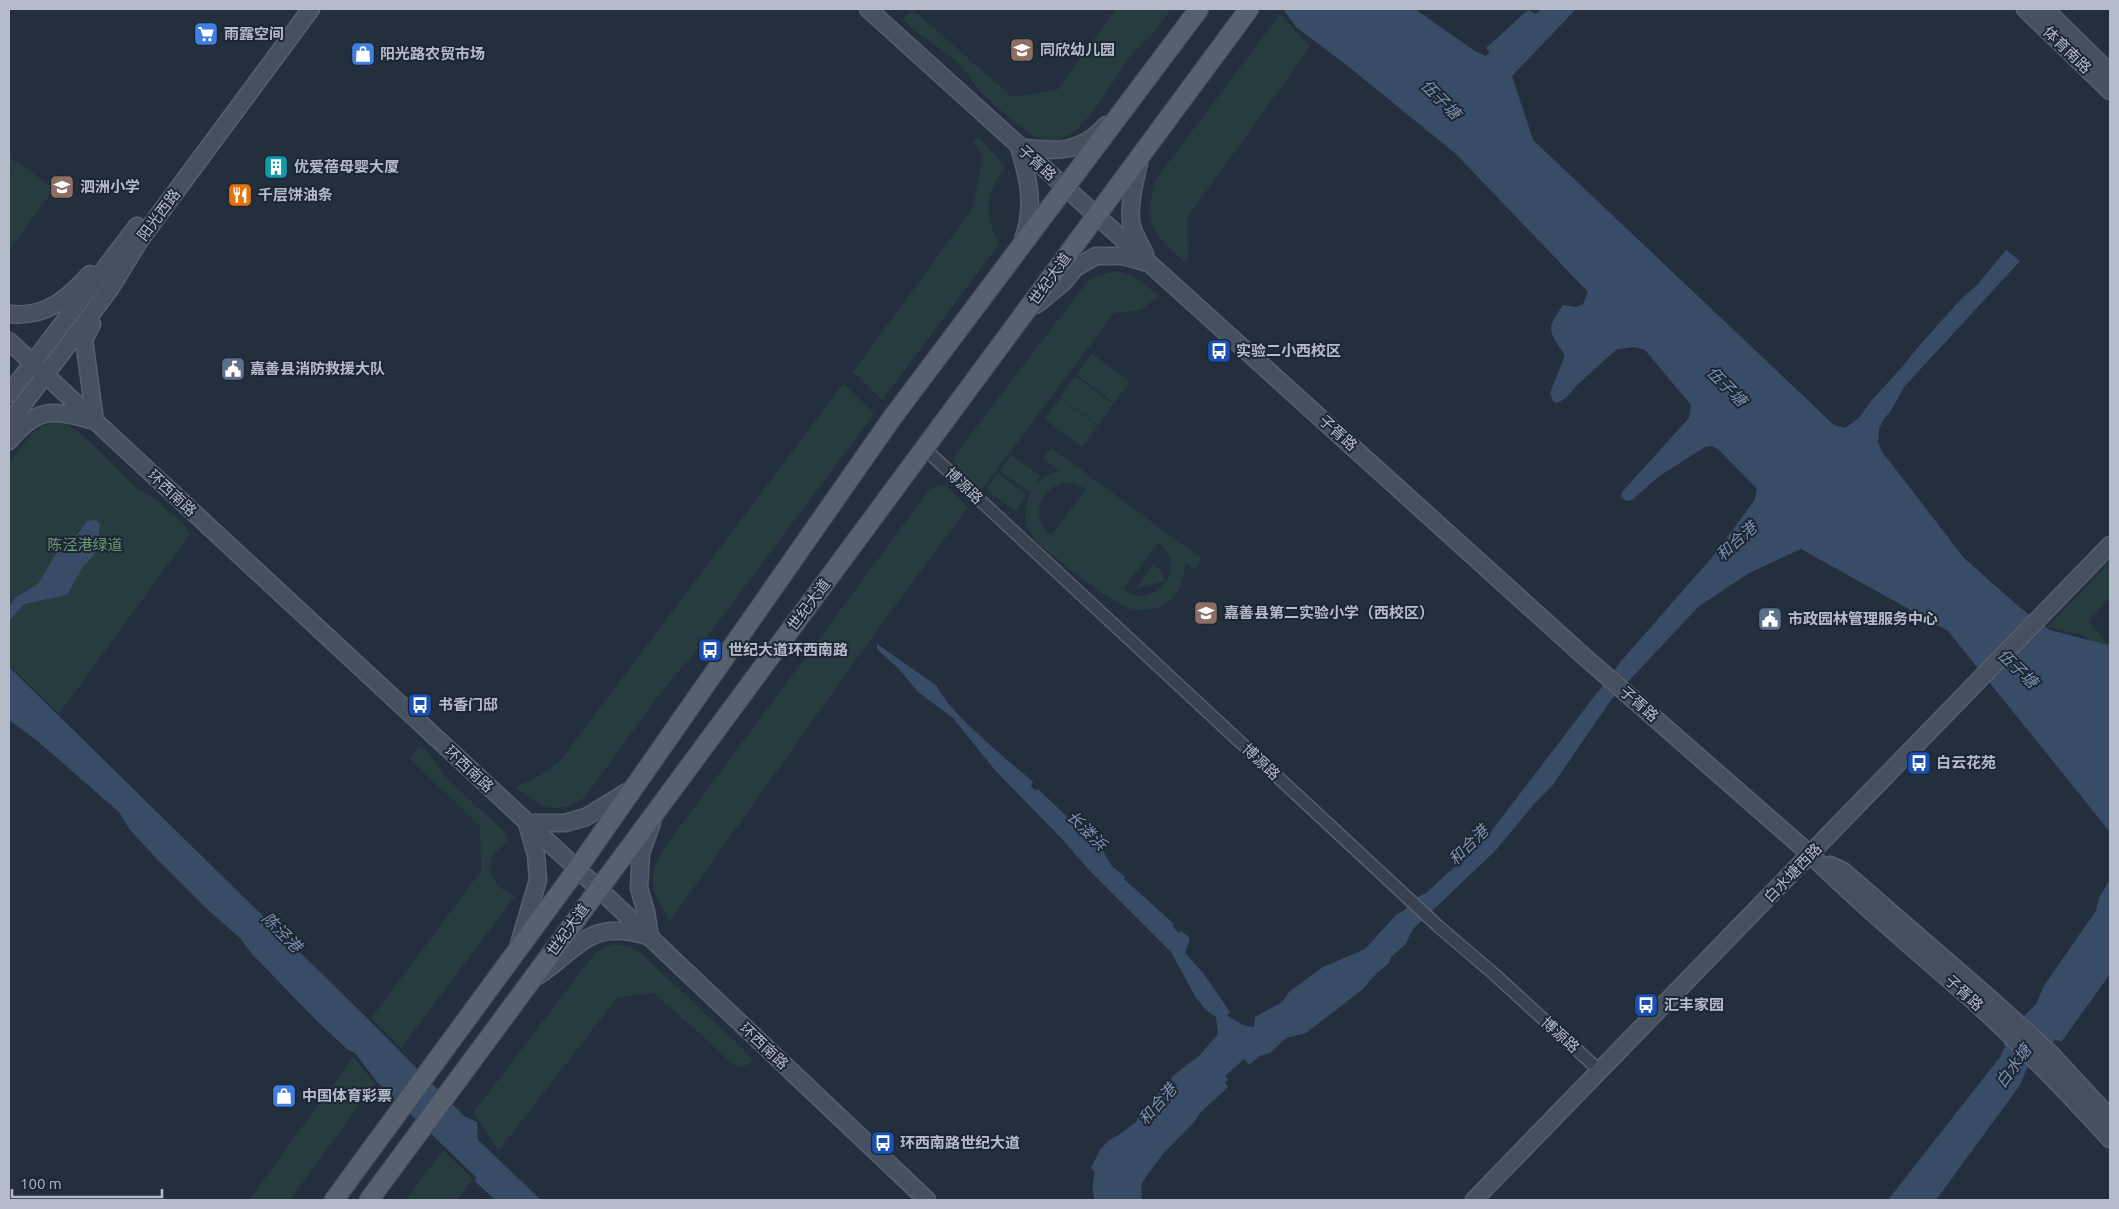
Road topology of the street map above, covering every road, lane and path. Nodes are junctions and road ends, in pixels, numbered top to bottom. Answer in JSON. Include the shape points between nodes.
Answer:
{"nodes":[{"id":1,"x":297,"y":9,"type":"edge"},
{"id":2,"x":311,"y":9,"type":"edge"},
{"id":3,"x":868,"y":9,"type":"edge"},
{"id":4,"x":1199,"y":9,"type":"edge"},
{"id":5,"x":1249,"y":9,"type":"edge"},
{"id":6,"x":2025,"y":9,"type":"edge"},
{"id":7,"x":2046,"y":9,"type":"edge"},
{"id":8,"x":2110,"y":73,"type":"edge"},
{"id":9,"x":2110,"y":91,"type":"edge"},
{"id":10,"x":1134,"y":95,"type":"junction"},
{"id":11,"x":1019,"y":147,"type":"junction"},
{"id":12,"x":1141,"y":155,"type":"junction"},
{"id":13,"x":1065,"y":188,"type":"junction"},
{"id":14,"x":1097,"y":215,"type":"junction"},
{"id":15,"x":1021,"y":246,"type":"junction"},
{"id":16,"x":117,"y":252,"type":"junction"},
{"id":17,"x":1152,"y":264,"type":"junction"},
{"id":18,"x":110,"y":289,"type":"junction"},
{"id":19,"x":9,"y":314,"type":"edge"},
{"id":20,"x":1020,"y":319,"type":"junction"},
{"id":21,"x":9,"y":340,"type":"edge"},
{"id":22,"x":39,"y":369,"type":"junction"},
{"id":23,"x":9,"y":394,"type":"edge"},
{"id":24,"x":95,"y":421,"type":"junction"},
{"id":25,"x":9,"y":423,"type":"edge"},
{"id":26,"x":9,"y":441,"type":"edge"},
{"id":27,"x":924,"y":449,"type":"junction"},
{"id":28,"x":2110,"y":545,"type":"edge"},
{"id":29,"x":633,"y":788,"type":"junction"},
{"id":30,"x":659,"y":808,"type":"junction"},
{"id":31,"x":527,"y":823,"type":"junction"},
{"id":32,"x":1810,"y":855,"type":"junction"},
{"id":33,"x":576,"y":869,"type":"junction"},
{"id":34,"x":598,"y":889,"type":"junction"},
{"id":35,"x":650,"y":937,"type":"junction"},
{"id":36,"x":516,"y":951,"type":"junction"},
{"id":37,"x":530,"y":982,"type":"junction"},
{"id":38,"x":2045,"y":1059,"type":"junction"},
{"id":39,"x":1600,"y":1071,"type":"junction"},
{"id":40,"x":2110,"y":1118,"type":"edge"},
{"id":41,"x":2110,"y":1139,"type":"edge"},
{"id":42,"x":334,"y":1200,"type":"edge"},
{"id":43,"x":369,"y":1200,"type":"edge"},
{"id":44,"x":927,"y":1200,"type":"edge"},
{"id":45,"x":1474,"y":1200,"type":"edge"}],
"edges":[{"from":1,"to":16,"type":"street","name":"阳光西路"},
{"from":2,"to":18,"type":"street","name":"阳光西路","via":[[140,240]]},
{"from":3,"to":11,"type":"street","name":"子胥路"},
{"from":4,"to":10,"type":"main road","name":"世纪大道"},
{"from":5,"to":12,"type":"main road","name":"世纪大道"},
{"from":6,"to":9,"type":"street","name":"体育南路"},
{"from":7,"to":8,"type":"street","name":"体育南路"},
{"from":10,"to":11,"type":"street","via":[[1098,134],[1079,146],[1048,151]]},
{"from":10,"to":13,"type":"main road","name":"世纪大道"},
{"from":11,"to":13,"type":"street","name":"子胥路"},
{"from":11,"to":15,"type":"street","via":[[1031,208]]},
{"from":12,"to":14,"type":"main road","name":"世纪大道"},
{"from":12,"to":17,"type":"street","via":[[1131,222]]},
{"from":13,"to":14,"type":"street","name":"子胥路"},
{"from":13,"to":15,"type":"main road","name":"世纪大道"},
{"from":14,"to":17,"type":"street","name":"子胥路"},
{"from":14,"to":20,"type":"main road","name":"世纪大道"},
{"from":15,"to":29,"type":"main road","name":"世纪大道","via":[[892,418]]},
{"from":16,"to":19,"type":"street","via":[[54,308]]},
{"from":16,"to":22,"type":"street","name":"阳光西路"},
{"from":17,"to":20,"type":"street","via":[[1123,256],[1096,256],[1075,268],[1063,283]]},
{"from":17,"to":32,"type":"street","name":"子胥路","via":[[1604,674]]},
{"from":18,"to":22,"type":"street","name":"阳光西路"},
{"from":18,"to":24,"type":"street","via":[[84,340]]},
{"from":20,"to":27,"type":"main road","name":"世纪大道"},
{"from":21,"to":22,"type":"street","name":"环西南路"},
{"from":22,"to":23,"type":"street","name":"阳光西路"},
{"from":22,"to":24,"type":"street","name":"环西南路"},
{"from":22,"to":25,"type":"street","name":"阳光西路"},
{"from":24,"to":26,"type":"street","via":[[65,412],[52,412],[22,425]]},
{"from":24,"to":31,"type":"street","name":"环西南路"},
{"from":27,"to":30,"type":"main road","name":"世纪大道"},
{"from":27,"to":39,"type":"street","name":"博源路","via":[[1406,897]]},
{"from":28,"to":32,"type":"street","name":"白水塘西路"},
{"from":29,"to":31,"type":"street","via":[[586,817],[565,823]]},
{"from":29,"to":33,"type":"main road","name":"世纪大道"},
{"from":30,"to":34,"type":"main road","name":"世纪大道"},
{"from":30,"to":35,"type":"street","via":[[642,853],[638,888]]},
{"from":31,"to":33,"type":"street","name":"环西南路"},
{"from":31,"to":36,"type":"street","via":[[536,855],[538,880]]},
{"from":32,"to":38,"type":"street","name":"子胥路","via":[[1843,871]]},
{"from":32,"to":39,"type":"street","name":"白水塘西路"},
{"from":33,"to":34,"type":"street","name":"环西南路"},
{"from":33,"to":36,"type":"main road","name":"世纪大道"},
{"from":34,"to":35,"type":"street","name":"环西南路"},
{"from":34,"to":37,"type":"main road","name":"世纪大道"},
{"from":35,"to":37,"type":"street","via":[[628,930],[589,936]]},
{"from":35,"to":44,"type":"street","name":"环西南路"},
{"from":36,"to":42,"type":"main road","name":"世纪大道"},
{"from":37,"to":43,"type":"main road","name":"世纪大道"},
{"from":38,"to":40,"type":"street","name":"子胥路"},
{"from":38,"to":41,"type":"street","name":"子胥路"},
{"from":39,"to":45,"type":"street","name":"白水塘西路"}]}
